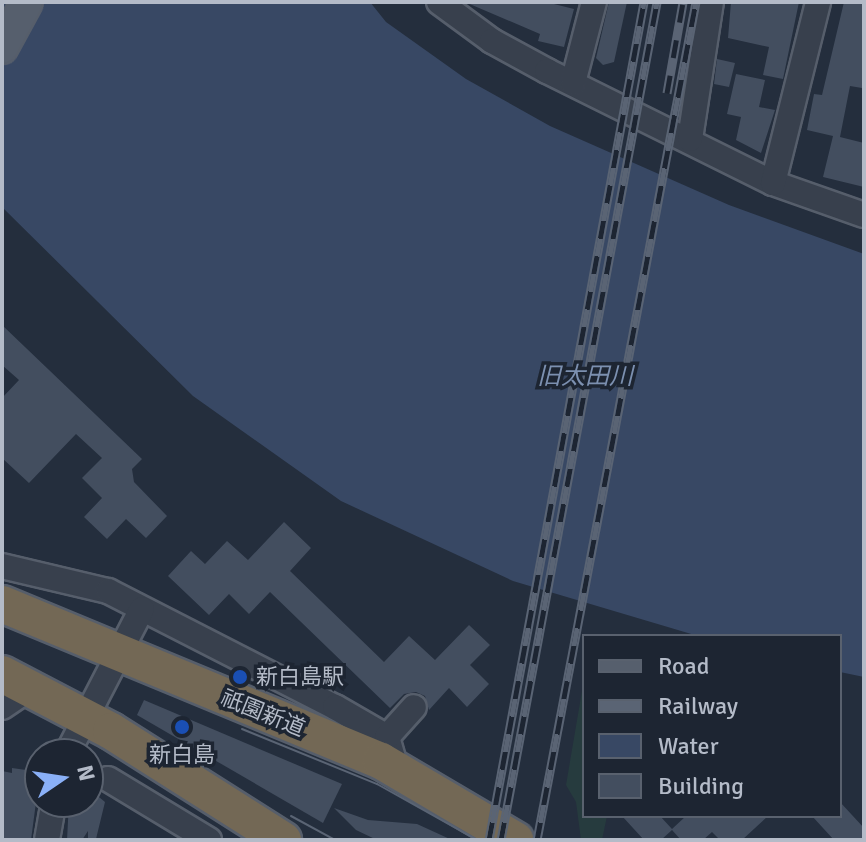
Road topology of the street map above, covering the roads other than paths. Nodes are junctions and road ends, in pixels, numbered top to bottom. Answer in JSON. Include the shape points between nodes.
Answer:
{"nodes":[{"id":1,"x":27,"y":2,"type":"edge"},
{"id":2,"x":439,"y":2,"type":"edge"},
{"id":3,"x":594,"y":2,"type":"edge"},
{"id":4,"x":711,"y":2,"type":"edge"},
{"id":5,"x":818,"y":2,"type":"edge"},
{"id":6,"x":2,"y":48,"type":"edge"},
{"id":7,"x":573,"y":83,"type":"junction"},
{"id":8,"x":690,"y":139,"type":"junction"},
{"id":9,"x":773,"y":183,"type":"junction"},
{"id":10,"x":864,"y":215,"type":"edge"},
{"id":11,"x":2,"y":566,"type":"edge"},
{"id":12,"x":2,"y":604,"type":"edge"},
{"id":13,"x":142,"y":609,"type":"junction"},
{"id":14,"x":121,"y":655,"type":"junction"},
{"id":15,"x":11,"y":690,"type":"edge"},
{"id":16,"x":414,"y":707,"type":"dead end"},
{"id":17,"x":84,"y":719,"type":"junction"},
{"id":18,"x":75,"y":738,"type":"edge"},
{"id":19,"x":392,"y":753,"type":"junction"},
{"id":20,"x":165,"y":765,"type":"junction"},
{"id":21,"x":108,"y":779,"type":"dead end"},
{"id":22,"x":51,"y":818,"type":"edge"},
{"id":23,"x":199,"y":834,"type":"edge"},
{"id":24,"x":47,"y":840,"type":"edge"},
{"id":25,"x":283,"y":840,"type":"edge"},
{"id":26,"x":515,"y":840,"type":"edge"}],
"edges":[{"from":1,"to":6,"type":"main road"},
{"from":2,"to":7,"type":"street","via":[[492,41]]},
{"from":3,"to":7,"type":"street"},
{"from":4,"to":8,"type":"street"},
{"from":5,"to":9,"type":"street"},
{"from":7,"to":8,"type":"street"},
{"from":8,"to":9,"type":"street"},
{"from":9,"to":10,"type":"street"},
{"from":11,"to":13,"type":"street","via":[[108,591]]},
{"from":12,"to":14,"type":"highway","name":"祇園新道"},
{"from":13,"to":14,"type":"street"},
{"from":13,"to":19,"type":"street"},
{"from":14,"to":17,"type":"street"},
{"from":14,"to":19,"type":"highway","name":"祇園新道"},
{"from":15,"to":17,"type":"highway"},
{"from":16,"to":19,"type":"street"},
{"from":17,"to":18,"type":"street"},
{"from":17,"to":20,"type":"highway"},
{"from":19,"to":26,"type":"highway","name":"祇園新道"},
{"from":20,"to":23,"type":"street"},
{"from":20,"to":25,"type":"highway"},
{"from":21,"to":23,"type":"street"},
{"from":22,"to":24,"type":"street"}]}
